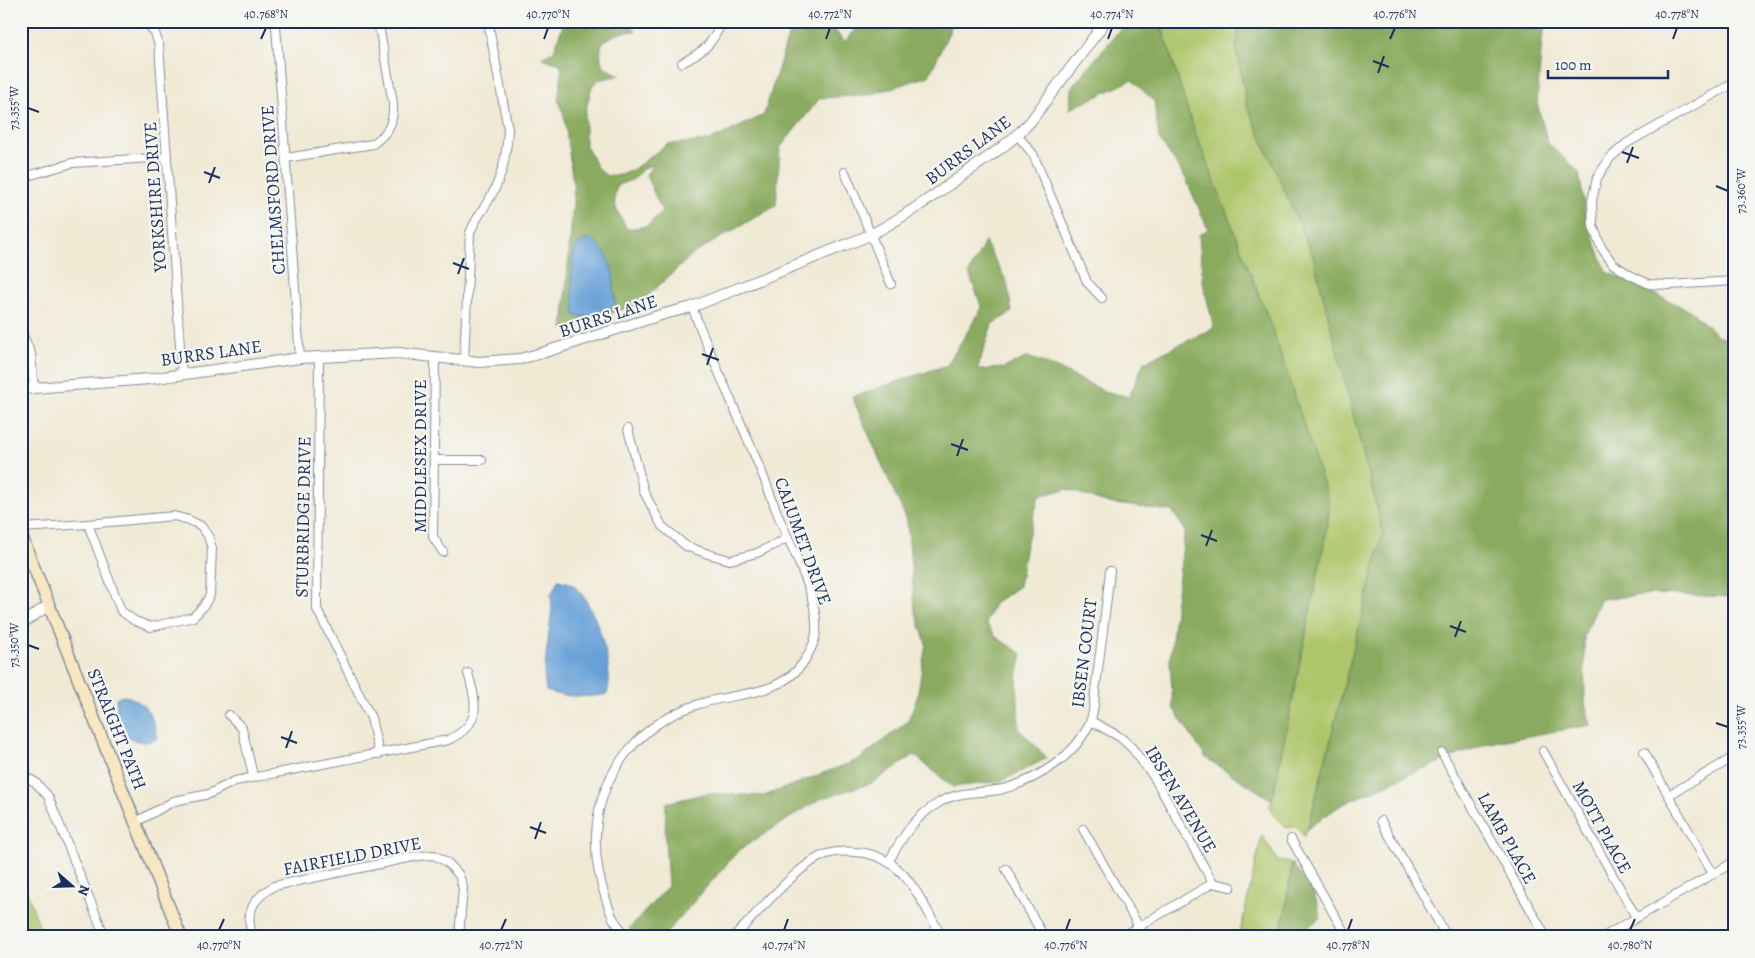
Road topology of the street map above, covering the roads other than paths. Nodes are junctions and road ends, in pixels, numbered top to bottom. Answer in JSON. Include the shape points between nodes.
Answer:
{"nodes":[{"id":1,"x":145,"y":21,"type":"edge"},
{"id":2,"x":277,"y":21,"type":"edge"},
{"id":3,"x":378,"y":21,"type":"edge"},
{"id":4,"x":488,"y":21,"type":"edge"},
{"id":5,"x":722,"y":21,"type":"edge"},
{"id":6,"x":1106,"y":21,"type":"edge"},
{"id":7,"x":682,"y":63,"type":"dead end"},
{"id":8,"x":1734,"y":83,"type":"edge"},
{"id":9,"x":1018,"y":136,"type":"junction"},
{"id":10,"x":167,"y":156,"type":"junction"},
{"id":11,"x":286,"y":158,"type":"junction"},
{"id":12,"x":845,"y":172,"type":"dead end"},
{"id":13,"x":21,"y":178,"type":"edge"},
{"id":14,"x":870,"y":235,"type":"junction"},
{"id":15,"x":1734,"y":281,"type":"edge"},
{"id":16,"x":891,"y":284,"type":"dead end"},
{"id":17,"x":1102,"y":298,"type":"dead end"},
{"id":18,"x":692,"y":307,"type":"junction"},
{"id":19,"x":21,"y":331,"type":"edge"},
{"id":20,"x":319,"y":357,"type":"junction"},
{"id":21,"x":300,"y":358,"type":"junction"},
{"id":22,"x":435,"y":358,"type":"junction"},
{"id":23,"x":464,"y":360,"type":"junction"},
{"id":24,"x":182,"y":375,"type":"junction"},
{"id":25,"x":34,"y":388,"type":"junction"},
{"id":26,"x":21,"y":389,"type":"edge"},
{"id":27,"x":628,"y":429,"type":"dead end"},
{"id":28,"x":434,"y":460,"type":"junction"},
{"id":29,"x":482,"y":460,"type":"dead end"},
{"id":30,"x":88,"y":524,"type":"junction"},
{"id":31,"x":21,"y":528,"type":"edge"},
{"id":32,"x":21,"y":535,"type":"edge"},
{"id":33,"x":788,"y":538,"type":"junction"},
{"id":34,"x":24,"y":549,"type":"edge"},
{"id":35,"x":443,"y":552,"type":"dead end"},
{"id":36,"x":1110,"y":571,"type":"dead end"},
{"id":37,"x":49,"y":605,"type":"junction"},
{"id":38,"x":21,"y":624,"type":"edge"},
{"id":39,"x":468,"y":673,"type":"dead end"},
{"id":40,"x":229,"y":715,"type":"dead end"},
{"id":41,"x":1091,"y":721,"type":"junction"},
{"id":42,"x":1543,"y":751,"type":"dead end"},
{"id":43,"x":1644,"y":752,"type":"dead end"},
{"id":44,"x":1442,"y":753,"type":"dead end"},
{"id":45,"x":378,"y":754,"type":"junction"},
{"id":46,"x":1734,"y":758,"type":"edge"},
{"id":47,"x":21,"y":776,"type":"edge"},
{"id":48,"x":253,"y":776,"type":"junction"},
{"id":49,"x":1669,"y":795,"type":"junction"},
{"id":50,"x":1381,"y":821,"type":"dead end"},
{"id":51,"x":136,"y":822,"type":"junction"},
{"id":52,"x":1083,"y":829,"type":"dead end"},
{"id":53,"x":1291,"y":840,"type":"dead end"},
{"id":54,"x":889,"y":861,"type":"junction"},
{"id":55,"x":1734,"y":862,"type":"edge"},
{"id":56,"x":1006,"y":869,"type":"dead end"},
{"id":57,"x":1712,"y":874,"type":"junction"},
{"id":58,"x":1213,"y":883,"type":"junction"},
{"id":59,"x":1232,"y":887,"type":"dead end"},
{"id":60,"x":1636,"y":917,"type":"junction"},
{"id":61,"x":1139,"y":926,"type":"junction"},
{"id":62,"x":105,"y":937,"type":"edge"},
{"id":63,"x":181,"y":937,"type":"edge"},
{"id":64,"x":254,"y":937,"type":"edge"},
{"id":65,"x":459,"y":937,"type":"edge"},
{"id":66,"x":628,"y":937,"type":"edge"},
{"id":67,"x":734,"y":937,"type":"edge"},
{"id":68,"x":942,"y":937,"type":"edge"},
{"id":69,"x":1044,"y":937,"type":"edge"},
{"id":70,"x":1121,"y":937,"type":"edge"},
{"id":71,"x":1144,"y":937,"type":"edge"},
{"id":72,"x":1347,"y":937,"type":"edge"},
{"id":73,"x":1447,"y":937,"type":"edge"},
{"id":74,"x":1546,"y":937,"type":"edge"},
{"id":75,"x":1603,"y":937,"type":"edge"}],
"edges":[{"from":1,"to":10,"type":"street","name":"YORKSHIRE DRIVE","via":[[155,33],[159,45]]},
{"from":2,"to":11,"type":"street","name":"CHELMSFORD DRIVE"},
{"from":3,"to":11,"type":"street","via":[[394,103],[390,128],[373,144]]},
{"from":4,"to":23,"type":"street","via":[[508,143],[497,185],[470,233]]},
{"from":5,"to":7,"type":"street","via":[[718,33],[702,53]]},
{"from":6,"to":9,"type":"street","name":"BURRS LANE"},
{"from":8,"to":15,"type":"street","via":[[1627,143],[1610,158],[1597,178],[1592,201],[1593,226],[1601,247],[1613,264],[1630,275],[1649,284]]},
{"from":9,"to":14,"type":"street","name":"BURRS LANE","via":[[893,224]]},
{"from":9,"to":17,"type":"street","via":[[1033,154],[1087,282]]},
{"from":10,"to":13,"type":"street","via":[[72,163]]},
{"from":10,"to":24,"type":"street","name":"YORKSHIRE DRIVE"},
{"from":11,"to":21,"type":"street","name":"CHELMSFORD DRIVE"},
{"from":12,"to":14,"type":"street"},
{"from":14,"to":16,"type":"street"},
{"from":14,"to":18,"type":"street","name":"BURRS LANE"},
{"from":18,"to":23,"type":"street","name":"BURRS LANE","via":[[542,354],[520,359]]},
{"from":18,"to":33,"type":"street","name":"CALUMET DRIVE"},
{"from":19,"to":25,"type":"street","via":[[30,354]]},
{"from":20,"to":21,"type":"street","name":"BURRS LANE"},
{"from":20,"to":22,"type":"street","name":"BURRS LANE","via":[[398,353]]},
{"from":20,"to":45,"type":"street","name":"STURBRIDGE DRIVE","via":[[317,609],[371,718]]},
{"from":21,"to":24,"type":"street","name":"BURRS LANE"},
{"from":22,"to":23,"type":"street","name":"BURRS LANE"},
{"from":22,"to":28,"type":"street","name":"MIDDLESEX DRIVE"},
{"from":24,"to":25,"type":"street","name":"BURRS LANE"},
{"from":25,"to":26,"type":"street","name":"BURRS LANE"},
{"from":27,"to":33,"type":"street","via":[[644,492],[662,526],[686,546],[730,560]]},
{"from":28,"to":29,"type":"street"},
{"from":28,"to":35,"type":"street","name":"MIDDLESEX DRIVE","via":[[433,537]]},
{"from":30,"to":30,"type":"street","via":[[174,516],[201,526],[212,548],[210,595],[203,607],[193,617],[151,627],[121,611]]},
{"from":30,"to":31,"type":"street"},
{"from":32,"to":34,"type":"main road","name":"STRAIGHT PATH"},
{"from":33,"to":66,"type":"street","name":"CALUMET DRIVE","via":[[812,597],[816,621],[810,652],[798,670],[780,684],[698,704],[661,721],[636,740],[609,779],[597,824],[595,856],[613,918]]},
{"from":34,"to":37,"type":"main road","name":"STRAIGHT PATH"},
{"from":36,"to":41,"type":"street","name":"IBSEN COURT"},
{"from":37,"to":38,"type":"street"},
{"from":37,"to":51,"type":"main road","name":"STRAIGHT PATH"},
{"from":39,"to":45,"type":"street","via":[[474,710],[471,724],[448,740]]},
{"from":40,"to":48,"type":"street","via":[[242,728]]},
{"from":41,"to":54,"type":"street","name":"IBSEN COURT","via":[[1077,743],[1049,768],[1001,789],[963,793],[922,813],[907,830]]},
{"from":41,"to":58,"type":"street","name":"IBSEN AVENUE","via":[[1120,737],[1154,777]]},
{"from":42,"to":60,"type":"street","name":"MOTT PLACE"},
{"from":43,"to":49,"type":"street"},
{"from":44,"to":74,"type":"street","name":"LAMB PLACE"},
{"from":45,"to":48,"type":"street"},
{"from":46,"to":49,"type":"street"},
{"from":47,"to":62,"type":"street","via":[[35,782],[48,796]]},
{"from":48,"to":51,"type":"street","via":[[236,780],[209,794],[174,801]]},
{"from":49,"to":57,"type":"street"},
{"from":50,"to":73,"type":"street"},
{"from":51,"to":63,"type":"main road","name":"STRAIGHT PATH"},
{"from":52,"to":61,"type":"street"},
{"from":53,"to":72,"type":"street"},
{"from":54,"to":67,"type":"street","via":[[854,852],[824,855],[797,873]]},
{"from":54,"to":68,"type":"street","via":[[902,873]]},
{"from":55,"to":57,"type":"street"},
{"from":56,"to":69,"type":"street"},
{"from":57,"to":60,"type":"street"},
{"from":58,"to":59,"type":"street"},
{"from":58,"to":61,"type":"street"},
{"from":60,"to":75,"type":"street"},
{"from":61,"to":70,"type":"street"},
{"from":61,"to":71,"type":"street"},
{"from":64,"to":65,"type":"street","name":"FAIRFIELD DRIVE","via":[[250,920],[253,905],[261,894],[274,886],[434,855],[459,875],[462,888]]}]}
